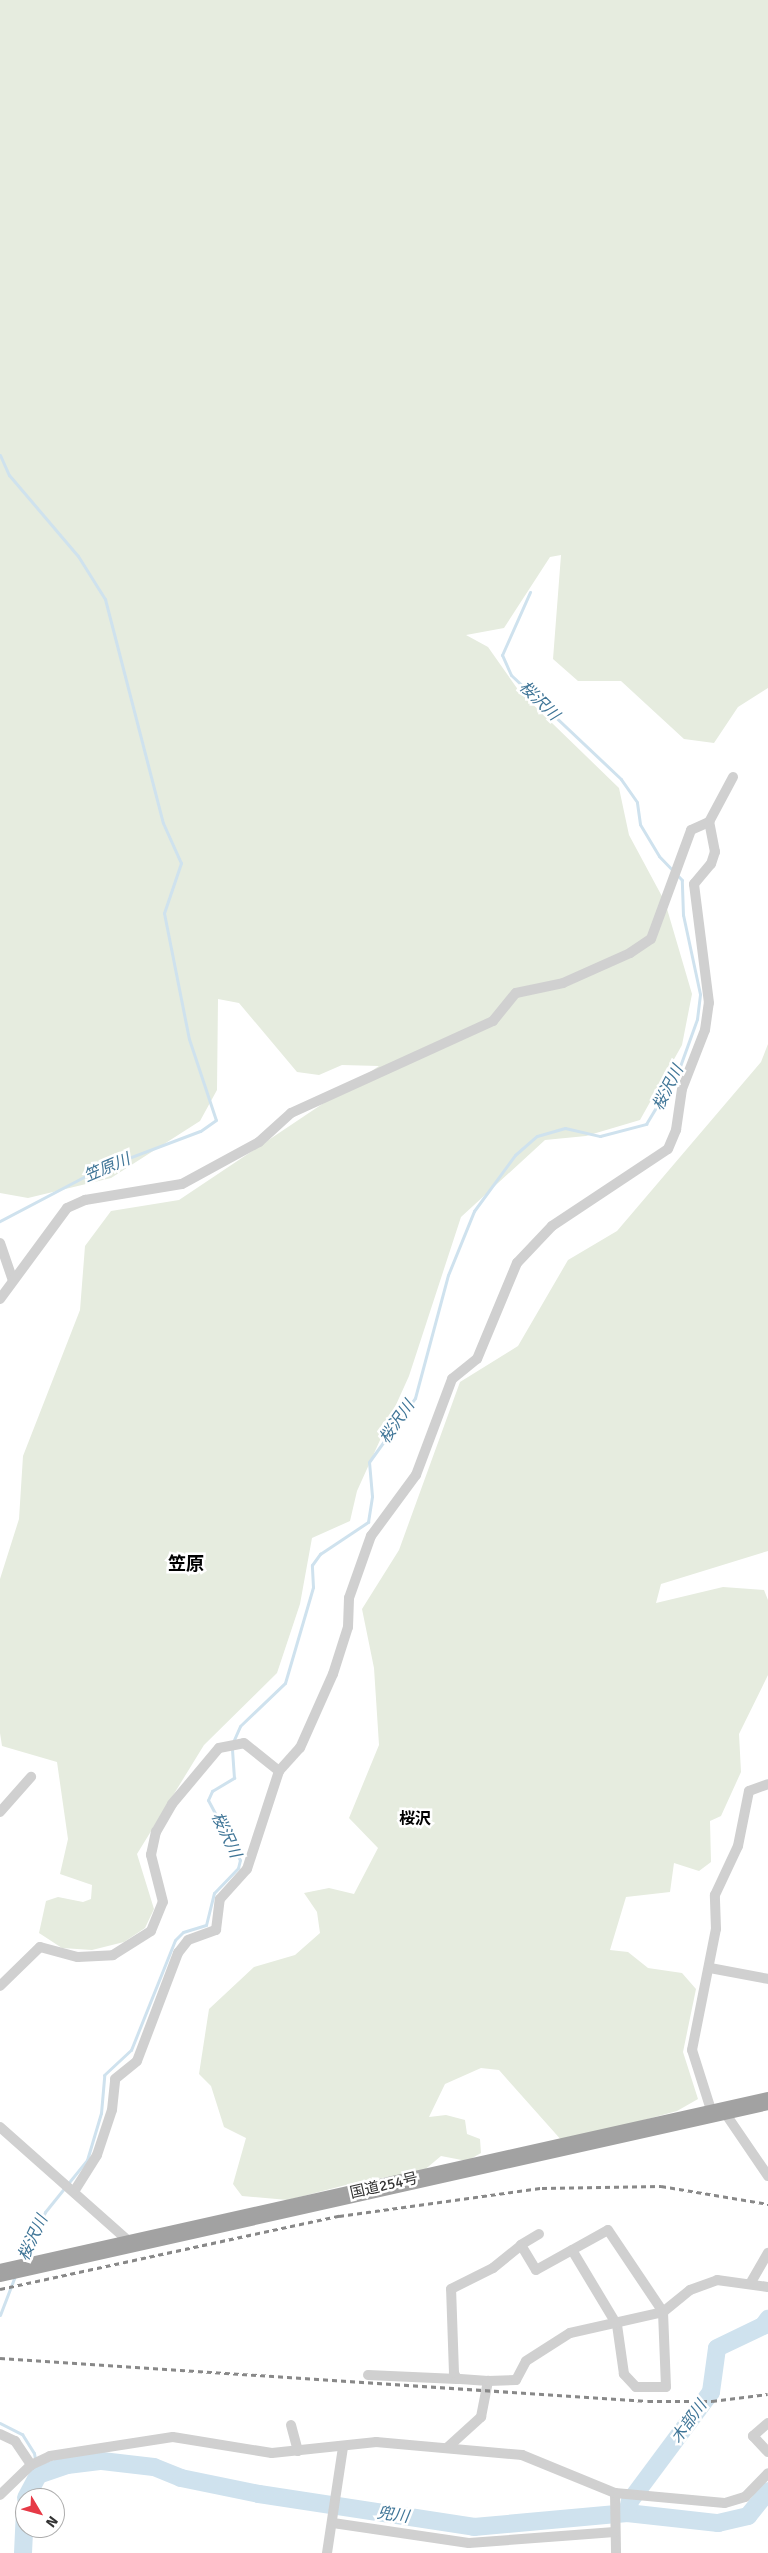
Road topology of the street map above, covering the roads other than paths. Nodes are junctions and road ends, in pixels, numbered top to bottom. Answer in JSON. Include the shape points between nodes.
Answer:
{"nodes":[{"id":1,"x":734,"y":777,"type":"dead end"},
{"id":2,"x":709,"y":822,"type":"junction"},
{"id":3,"x":0,"y":1243,"type":"edge"},
{"id":4,"x":13,"y":1280,"type":"junction"},
{"id":5,"x":0,"y":1298,"type":"edge"},
{"id":6,"x":278,"y":1772,"type":"junction"},
{"id":7,"x":31,"y":1777,"type":"dead end"},
{"id":8,"x":768,"y":1784,"type":"edge"},
{"id":9,"x":0,"y":1812,"type":"edge"},
{"id":10,"x":710,"y":1968,"type":"junction"},
{"id":11,"x":768,"y":1979,"type":"edge"},
{"id":12,"x":0,"y":1986,"type":"edge"},
{"id":13,"x":768,"y":2101,"type":"edge"},
{"id":14,"x":717,"y":2112,"type":"junction"},
{"id":15,"x":0,"y":2127,"type":"edge"},
{"id":16,"x":768,"y":2176,"type":"edge"},
{"id":17,"x":71,"y":2187,"type":"junction"},
{"id":18,"x":539,"y":2234,"type":"dead end"},
{"id":19,"x":132,"y":2244,"type":"junction"},
{"id":20,"x":521,"y":2245,"type":"junction"},
{"id":21,"x":572,"y":2250,"type":"junction"},
{"id":22,"x":768,"y":2253,"type":"edge"},
{"id":23,"x":5,"y":2271,"type":"edge"},
{"id":24,"x":750,"y":2284,"type":"junction"},
{"id":25,"x":768,"y":2287,"type":"edge"},
{"id":26,"x":663,"y":2312,"type":"junction"},
{"id":27,"x":617,"y":2326,"type":"junction"},
{"id":28,"x":368,"y":2376,"type":"dead end"},
{"id":29,"x":457,"y":2379,"type":"junction"},
{"id":30,"x":488,"y":2381,"type":"junction"},
{"id":31,"x":768,"y":2423,"type":"edge"},
{"id":32,"x":291,"y":2425,"type":"dead end"},
{"id":33,"x":0,"y":2434,"type":"edge"},
{"id":34,"x":342,"y":2447,"type":"junction"},
{"id":35,"x":448,"y":2447,"type":"junction"},
{"id":36,"x":298,"y":2451,"type":"junction"},
{"id":37,"x":768,"y":2452,"type":"edge"},
{"id":38,"x":35,"y":2462,"type":"junction"},
{"id":39,"x":768,"y":2473,"type":"edge"},
{"id":40,"x":0,"y":2495,"type":"edge"},
{"id":41,"x":615,"y":2496,"type":"junction"},
{"id":42,"x":333,"y":2519,"type":"junction"},
{"id":43,"x":615,"y":2530,"type":"junction"},
{"id":44,"x":327,"y":2553,"type":"edge"},
{"id":45,"x":616,"y":2553,"type":"edge"}],
"edges":[{"from":1,"to":2,"type":"street"},
{"from":2,"to":4,"type":"street","via":[[691,830],[651,939],[630,953],[563,984],[516,993],[493,1021],[315,1100],[226,1163],[182,1184],[85,1200],[67,1208]]},
{"from":2,"to":6,"type":"street","via":[[715,852],[694,884],[693,899],[709,1003],[705,1030],[682,1089],[676,1130],[668,1149],[552,1226],[517,1263],[477,1359],[452,1379],[416,1475],[371,1536],[325,1696],[300,1748]]},
{"from":3,"to":4,"type":"street"},
{"from":4,"to":5,"type":"street"},
{"from":6,"to":12,"type":"street","via":[[238,1741],[226,1743],[172,1804],[156,1832],[151,1854],[163,1902],[151,1931],[113,1956],[78,1956],[40,1947]]},
{"from":6,"to":17,"type":"street","via":[[247,1869],[220,1899],[216,1930],[188,1940],[178,1952],[137,2061],[116,2079],[112,2110],[97,2155]]},
{"from":7,"to":9,"type":"street"},
{"from":8,"to":10,"type":"street","via":[[749,1791],[738,1846],[718,1883]]},
{"from":10,"to":11,"type":"street"},
{"from":10,"to":14,"type":"street","via":[[692,2050]]},
{"from":13,"to":14,"type":"highway","name":"国道254号"},
{"from":14,"to":16,"type":"street"},
{"from":14,"to":19,"type":"highway","name":"国道254号"},
{"from":15,"to":17,"type":"street"},
{"from":17,"to":19,"type":"street"},
{"from":18,"to":20,"type":"street"},
{"from":19,"to":23,"type":"highway","name":"国道254号"},
{"from":20,"to":21,"type":"street","via":[[536,2270]]},
{"from":20,"to":29,"type":"street","via":[[493,2268],[451,2289]]},
{"from":21,"to":26,"type":"street","via":[[608,2230]]},
{"from":21,"to":27,"type":"street"},
{"from":22,"to":24,"type":"street"},
{"from":24,"to":25,"type":"street"},
{"from":24,"to":26,"type":"street","via":[[728,2280],[705,2284]]},
{"from":26,"to":27,"type":"street"},
{"from":26,"to":27,"type":"street","via":[[666,2387],[636,2387],[624,2374]]},
{"from":27,"to":30,"type":"street","via":[[570,2333],[532,2357],[516,2380]]},
{"from":28,"to":29,"type":"street"},
{"from":29,"to":30,"type":"street"},
{"from":30,"to":35,"type":"street","via":[[480,2418]]},
{"from":31,"to":37,"type":"street","via":[[753,2436]]},
{"from":32,"to":36,"type":"street"},
{"from":33,"to":38,"type":"street","via":[[15,2441]]},
{"from":34,"to":35,"type":"street","via":[[376,2442]]},
{"from":34,"to":36,"type":"street"},
{"from":34,"to":42,"type":"street"},
{"from":35,"to":41,"type":"street","via":[[530,2456]]},
{"from":36,"to":38,"type":"street","via":[[272,2453],[173,2437]]},
{"from":38,"to":40,"type":"street"},
{"from":39,"to":41,"type":"street","via":[[744,2497],[733,2502],[629,2493]]},
{"from":41,"to":43,"type":"street"},
{"from":42,"to":43,"type":"street","via":[[469,2543]]},
{"from":42,"to":44,"type":"street"},
{"from":43,"to":45,"type":"street"}]}
